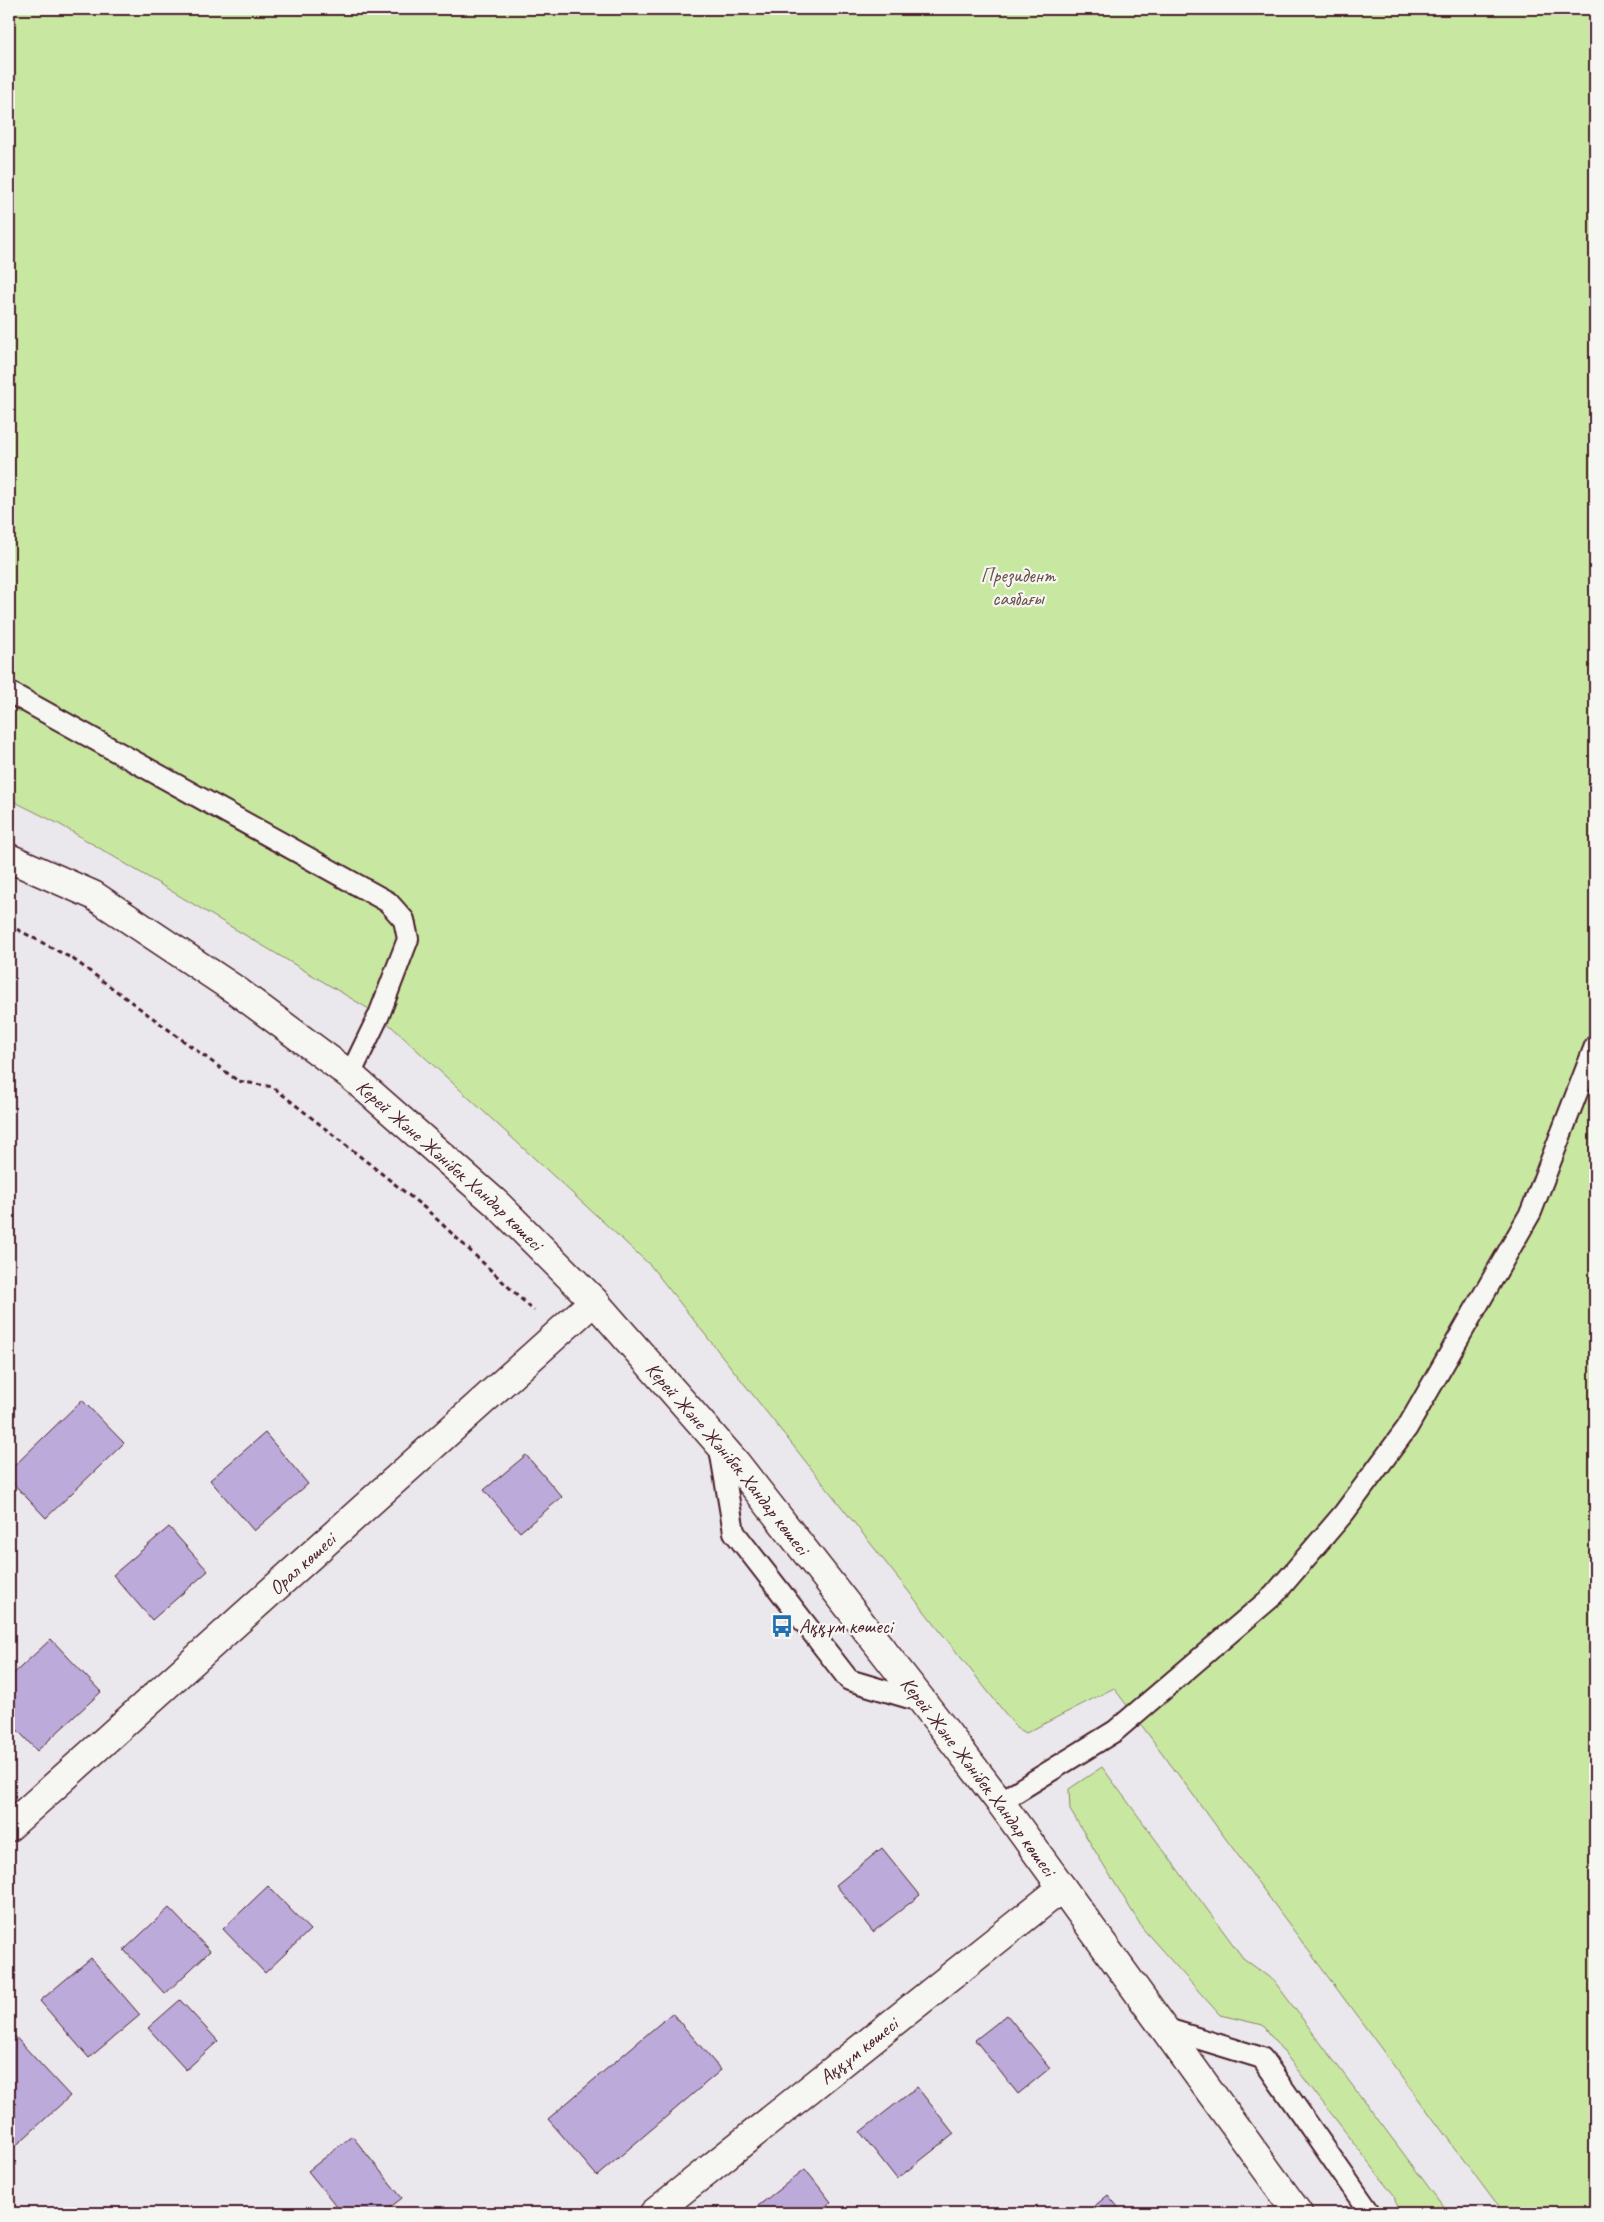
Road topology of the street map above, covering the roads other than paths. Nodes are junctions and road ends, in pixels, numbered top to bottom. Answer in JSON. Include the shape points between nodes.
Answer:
{"nodes":[{"id":1,"x":9,"y":692,"type":"edge"},
{"id":2,"x":9,"y":858,"type":"edge"},
{"id":3,"x":1595,"y":1046,"type":"edge"},
{"id":4,"x":350,"y":1075,"type":"junction"},
{"id":5,"x":594,"y":1301,"type":"junction"},
{"id":6,"x":719,"y":1443,"type":"junction"},
{"id":7,"x":923,"y":1702,"type":"junction"},
{"id":8,"x":1000,"y":1802,"type":"junction"},
{"id":9,"x":9,"y":1827,"type":"edge"},
{"id":10,"x":1062,"y":1888,"type":"junction"},
{"id":11,"x":1164,"y":2028,"type":"junction"},
{"id":12,"x":654,"y":2213,"type":"edge"},
{"id":13,"x":1298,"y":2213,"type":"edge"},
{"id":14,"x":1370,"y":2213,"type":"edge"}],
"edges":[{"from":1,"to":4,"type":"lane","via":[[388,902],[404,920],[408,939],[379,1015]]},
{"from":2,"to":4,"type":"main road","name":"Керей Және Жәнібек Хандар көшесі","via":[[93,895],[237,991]]},
{"from":3,"to":8,"type":"lane","via":[[1531,1212],[1407,1428],[1344,1513],[1274,1594],[1116,1731]]},
{"from":4,"to":5,"type":"main road","name":"Керей Және Жәнібек Хандар көшесі","via":[[497,1204]]},
{"from":5,"to":6,"type":"main road","name":"Керей Және Жәнібек Хандар көшесі"},
{"from":5,"to":9,"type":"main road","name":"Орал көшесі"},
{"from":6,"to":7,"type":"main road","name":"Керей Және Жәнібек Хандар көшесі"},
{"from":6,"to":7,"type":"lane","via":[[734,1532],[850,1680]]},
{"from":7,"to":8,"type":"main road","name":"Керей Және Жәнібек Хандар көшесі"},
{"from":8,"to":10,"type":"main road","name":"Керей Және Жәнібек Хандар көшесі"},
{"from":10,"to":11,"type":"main road","name":"Керей Және Жәнібек Хандар көшесі"},
{"from":10,"to":12,"type":"main road","name":"Аққұм көшесі"},
{"from":11,"to":13,"type":"main road","name":"Керей Және Жәнібек Хандар көшесі"},
{"from":11,"to":14,"type":"lane","via":[[1262,2058]]}]}
